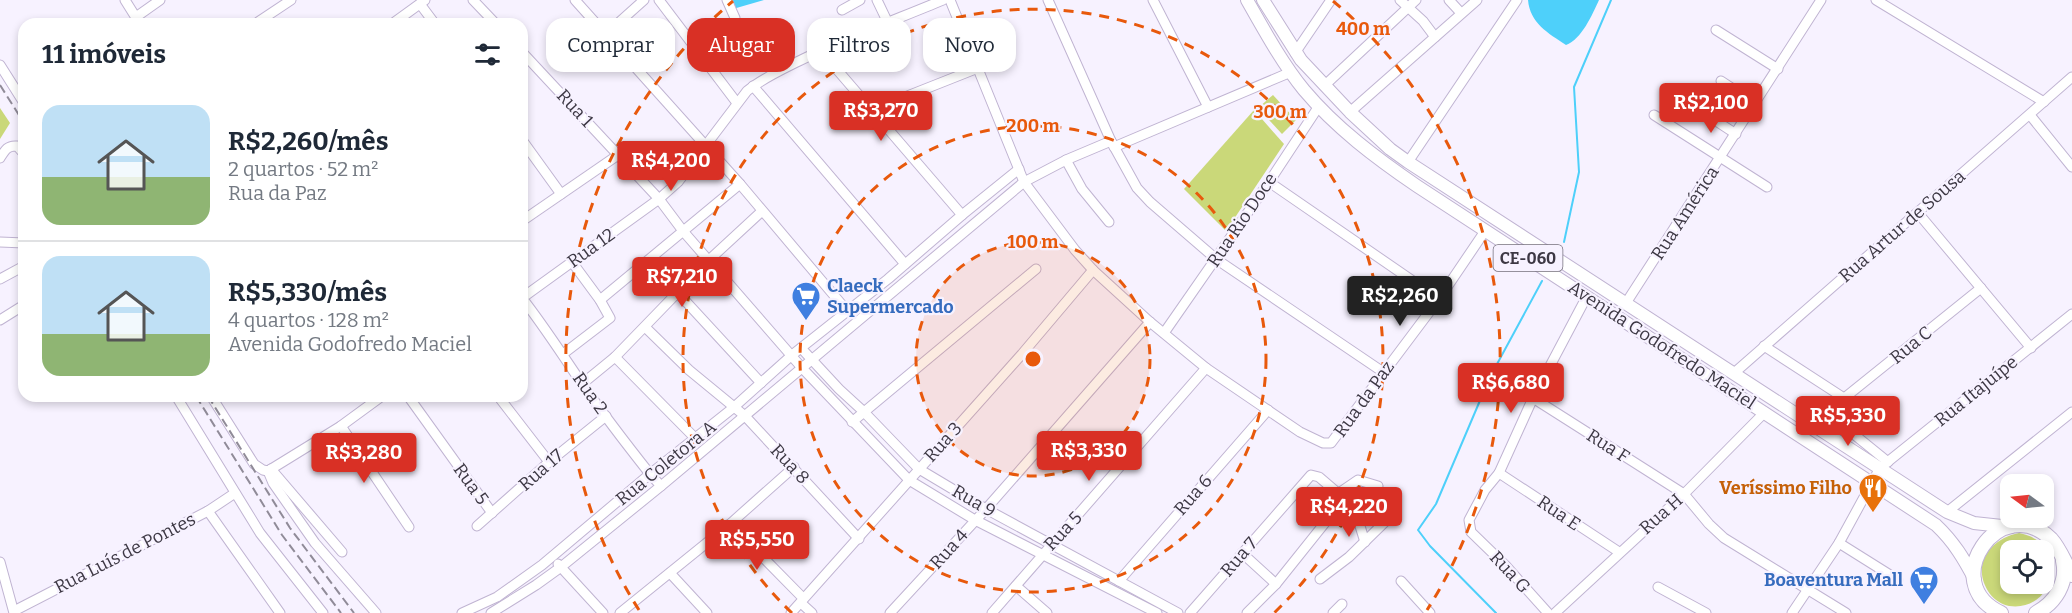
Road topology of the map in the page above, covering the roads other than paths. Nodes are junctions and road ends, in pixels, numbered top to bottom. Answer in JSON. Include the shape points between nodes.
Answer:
{"nodes":[{"id":1,"x":125,"y":0,"type":"edge"},
{"id":2,"x":160,"y":0,"type":"edge"},
{"id":3,"x":291,"y":0,"type":"edge"},
{"id":4,"x":472,"y":0,"type":"edge"},
{"id":5,"x":575,"y":0,"type":"edge"},
{"id":6,"x":644,"y":0,"type":"edge"},
{"id":7,"x":659,"y":0,"type":"edge"},
{"id":8,"x":727,"y":0,"type":"edge"},
{"id":9,"x":860,"y":0,"type":"edge"},
{"id":10,"x":877,"y":0,"type":"edge"},
{"id":11,"x":943,"y":0,"type":"edge"},
{"id":12,"x":950,"y":0,"type":"edge"},
{"id":13,"x":1048,"y":0,"type":"edge"},
{"id":14,"x":1153,"y":0,"type":"edge"},
{"id":15,"x":1247,"y":0,"type":"edge"},
{"id":16,"x":1263,"y":0,"type":"edge"},
{"id":17,"x":1331,"y":0,"type":"edge"},
{"id":18,"x":1449,"y":0,"type":"edge"},
{"id":19,"x":1477,"y":0,"type":"edge"},
{"id":20,"x":1516,"y":0,"type":"edge"},
{"id":21,"x":1821,"y":0,"type":"edge"},
{"id":22,"x":1876,"y":0,"type":"edge"},
{"id":23,"x":423,"y":2,"type":"edge"},
{"id":24,"x":1408,"y":2,"type":"edge"},
{"id":25,"x":842,"y":10,"type":"dead end"},
{"id":26,"x":1461,"y":13,"type":"junction"},
{"id":27,"x":137,"y":18,"type":"edge"},
{"id":28,"x":140,"y":18,"type":"edge"},
{"id":29,"x":264,"y":18,"type":"edge"},
{"id":30,"x":400,"y":18,"type":"edge"},
{"id":31,"x":432,"y":18,"type":"edge"},
{"id":32,"x":490,"y":18,"type":"edge"},
{"id":33,"x":591,"y":18,"type":"edge"},
{"id":34,"x":624,"y":18,"type":"edge"},
{"id":35,"x":735,"y":18,"type":"dead end"},
{"id":36,"x":886,"y":18,"type":"edge"},
{"id":37,"x":900,"y":18,"type":"edge"},
{"id":38,"x":957,"y":18,"type":"edge"},
{"id":39,"x":1716,"y":30,"type":"dead end"},
{"id":40,"x":1435,"y":37,"type":"junction"},
{"id":41,"x":1295,"y":53,"type":"junction"},
{"id":42,"x":528,"y":58,"type":"edge"},
{"id":43,"x":807,"y":58,"type":"edge"},
{"id":44,"x":0,"y":65,"type":"edge"},
{"id":45,"x":1778,"y":69,"type":"junction"},
{"id":46,"x":640,"y":72,"type":"edge"},
{"id":47,"x":839,"y":72,"type":"edge"},
{"id":48,"x":968,"y":72,"type":"edge"},
{"id":49,"x":980,"y":72,"type":"edge"},
{"id":50,"x":1291,"y":72,"type":"junction"},
{"id":51,"x":2072,"y":77,"type":"edge"},
{"id":52,"x":1721,"y":81,"type":"dead end"},
{"id":53,"x":753,"y":86,"type":"junction"},
{"id":54,"x":1324,"y":86,"type":"junction"},
{"id":55,"x":18,"y":94,"type":"edge"},
{"id":56,"x":2044,"y":102,"type":"junction"},
{"id":57,"x":737,"y":104,"type":"junction"},
{"id":58,"x":1756,"y":104,"type":"junction"},
{"id":59,"x":1319,"y":106,"type":"junction"},
{"id":60,"x":1208,"y":107,"type":"junction"},
{"id":61,"x":872,"y":110,"type":"junction"},
{"id":62,"x":1701,"y":111,"type":"dead end"},
{"id":63,"x":1350,"y":112,"type":"junction"},
{"id":64,"x":1654,"y":115,"type":"dead end"},
{"id":65,"x":2030,"y":115,"type":"junction"},
{"id":66,"x":1736,"y":134,"type":"junction"},
{"id":67,"x":705,"y":144,"type":"junction"},
{"id":68,"x":1113,"y":144,"type":"junction"},
{"id":69,"x":18,"y":147,"type":"edge"},
{"id":70,"x":528,"y":148,"type":"edge"},
{"id":71,"x":618,"y":155,"type":"junction"},
{"id":72,"x":0,"y":158,"type":"edge"},
{"id":73,"x":1721,"y":158,"type":"junction"},
{"id":74,"x":1066,"y":160,"type":"junction"},
{"id":75,"x":1408,"y":162,"type":"junction"},
{"id":76,"x":2072,"y":167,"type":"edge"},
{"id":77,"x":1019,"y":169,"type":"junction"},
{"id":78,"x":1024,"y":182,"type":"junction"},
{"id":79,"x":1269,"y":182,"type":"junction"},
{"id":80,"x":740,"y":184,"type":"junction"},
{"id":81,"x":1767,"y":187,"type":"dead end"},
{"id":82,"x":561,"y":194,"type":"junction"},
{"id":83,"x":659,"y":199,"type":"junction"},
{"id":84,"x":762,"y":211,"type":"junction"},
{"id":85,"x":1918,"y":213,"type":"junction"},
{"id":86,"x":528,"y":215,"type":"edge"},
{"id":87,"x":962,"y":215,"type":"junction"},
{"id":88,"x":1109,"y":222,"type":"dead end"},
{"id":89,"x":683,"y":231,"type":"junction"},
{"id":90,"x":1485,"y":231,"type":"junction"},
{"id":91,"x":0,"y":242,"type":"edge"},
{"id":92,"x":18,"y":243,"type":"edge"},
{"id":93,"x":1216,"y":259,"type":"junction"},
{"id":94,"x":709,"y":260,"type":"junction"},
{"id":95,"x":572,"y":262,"type":"junction"},
{"id":96,"x":905,"y":264,"type":"junction"},
{"id":97,"x":1036,"y":269,"type":"dead end"},
{"id":98,"x":18,"y":270,"type":"edge"},
{"id":99,"x":1093,"y":270,"type":"junction"},
{"id":100,"x":0,"y":279,"type":"edge"},
{"id":101,"x":1981,"y":288,"type":"junction"},
{"id":102,"x":678,"y":293,"type":"junction"},
{"id":103,"x":528,"y":294,"type":"edge"},
{"id":104,"x":1587,"y":296,"type":"junction"},
{"id":105,"x":1438,"y":299,"type":"junction"},
{"id":106,"x":600,"y":300,"type":"junction"},
{"id":107,"x":862,"y":301,"type":"junction"},
{"id":108,"x":1626,"y":303,"type":"junction"},
{"id":109,"x":528,"y":306,"type":"edge"},
{"id":110,"x":18,"y":309,"type":"edge"},
{"id":111,"x":870,"y":310,"type":"junction"},
{"id":112,"x":848,"y":312,"type":"junction"},
{"id":113,"x":2072,"y":314,"type":"edge"},
{"id":114,"x":0,"y":320,"type":"edge"},
{"id":115,"x":1150,"y":322,"type":"junction"},
{"id":116,"x":645,"y":327,"type":"junction"},
{"id":117,"x":1164,"y":333,"type":"junction"},
{"id":118,"x":1764,"y":345,"type":"junction"},
{"id":119,"x":801,"y":348,"type":"junction"},
{"id":120,"x":2031,"y":348,"type":"junction"},
{"id":121,"x":563,"y":354,"type":"junction"},
{"id":122,"x":792,"y":355,"type":"junction"},
{"id":123,"x":615,"y":357,"type":"junction"},
{"id":124,"x":812,"y":359,"type":"junction"},
{"id":125,"x":1206,"y":368,"type":"junction"},
{"id":126,"x":803,"y":369,"type":"junction"},
{"id":127,"x":1383,"y":372,"type":"junction"},
{"id":128,"x":1733,"y":374,"type":"junction"},
{"id":129,"x":761,"y":383,"type":"junction"},
{"id":130,"x":582,"y":384,"type":"junction"},
{"id":131,"x":1844,"y":398,"type":"junction"},
{"id":132,"x":1533,"y":399,"type":"junction"},
{"id":133,"x":180,"y":402,"type":"edge"},
{"id":134,"x":215,"y":402,"type":"edge"},
{"id":135,"x":374,"y":402,"type":"edge"},
{"id":136,"x":412,"y":402,"type":"edge"},
{"id":137,"x":503,"y":402,"type":"edge"},
{"id":138,"x":1833,"y":407,"type":"junction"},
{"id":139,"x":733,"y":408,"type":"junction"},
{"id":140,"x":1268,"y":410,"type":"junction"},
{"id":141,"x":863,"y":411,"type":"junction"},
{"id":142,"x":1765,"y":412,"type":"junction"},
{"id":143,"x":2068,"y":415,"type":"edge"},
{"id":144,"x":606,"y":416,"type":"junction"},
{"id":145,"x":745,"y":416,"type":"junction"},
{"id":146,"x":852,"y":422,"type":"junction"},
{"id":147,"x":1812,"y":424,"type":"junction"},
{"id":148,"x":2072,"y":425,"type":"edge"},
{"id":149,"x":340,"y":426,"type":"junction"},
{"id":150,"x":695,"y":438,"type":"junction"},
{"id":151,"x":549,"y":462,"type":"junction"},
{"id":152,"x":1884,"y":465,"type":"junction"},
{"id":153,"x":794,"y":467,"type":"junction"},
{"id":154,"x":919,"y":469,"type":"junction"},
{"id":155,"x":270,"y":470,"type":"junction"},
{"id":156,"x":1499,"y":473,"type":"junction"},
{"id":157,"x":650,"y":474,"type":"junction"},
{"id":158,"x":909,"y":480,"type":"junction"},
{"id":159,"x":1872,"y":484,"type":"junction"},
{"id":160,"x":661,"y":486,"type":"junction"},
{"id":161,"x":1378,"y":486,"type":"dead end"},
{"id":162,"x":235,"y":493,"type":"junction"},
{"id":163,"x":1683,"y":494,"type":"junction"},
{"id":164,"x":1341,"y":496,"type":"junction"},
{"id":165,"x":986,"y":509,"type":"junction"},
{"id":166,"x":208,"y":511,"type":"junction"},
{"id":167,"x":1947,"y":512,"type":"junction"},
{"id":168,"x":492,"y":513,"type":"junction"},
{"id":169,"x":1393,"y":514,"type":"dead end"},
{"id":170,"x":975,"y":520,"type":"junction"},
{"id":171,"x":730,"y":524,"type":"junction"},
{"id":172,"x":477,"y":526,"type":"dead end"},
{"id":173,"x":2000,"y":526,"type":"edge"},
{"id":174,"x":409,"y":527,"type":"dead end"},
{"id":175,"x":2009,"y":528,"type":"edge"},
{"id":176,"x":2028,"y":528,"type":"edge"},
{"id":177,"x":859,"y":539,"type":"junction"},
{"id":178,"x":1365,"y":542,"type":"junction"},
{"id":179,"x":1839,"y":543,"type":"junction"},
{"id":180,"x":1054,"y":544,"type":"junction"},
{"id":181,"x":342,"y":552,"type":"dead end"},
{"id":182,"x":1619,"y":552,"type":"junction"},
{"id":183,"x":1242,"y":553,"type":"junction"},
{"id":184,"x":1042,"y":554,"type":"junction"},
{"id":185,"x":552,"y":556,"type":"junction"},
{"id":186,"x":2062,"y":559,"type":"junction"},
{"id":187,"x":0,"y":562,"type":"edge"},
{"id":188,"x":561,"y":567,"type":"junction"},
{"id":189,"x":670,"y":573,"type":"junction"},
{"id":190,"x":2072,"y":575,"type":"edge"},
{"id":191,"x":1320,"y":579,"type":"dead end"},
{"id":192,"x":1898,"y":580,"type":"dead end"},
{"id":193,"x":1975,"y":580,"type":"junction"},
{"id":194,"x":1119,"y":581,"type":"junction"},
{"id":195,"x":1401,"y":581,"type":"dead end"},
{"id":196,"x":1276,"y":584,"type":"junction"},
{"id":197,"x":1016,"y":586,"type":"junction"},
{"id":198,"x":1658,"y":587,"type":"dead end"},
{"id":199,"x":1808,"y":589,"type":"junction"},
{"id":200,"x":490,"y":600,"type":"junction"},
{"id":201,"x":802,"y":601,"type":"junction"},
{"id":202,"x":1342,"y":604,"type":"dead end"},
{"id":203,"x":14,"y":612,"type":"edge"},
{"id":204,"x":496,"y":612,"type":"edge"},
{"id":205,"x":280,"y":613,"type":"edge"},
{"id":206,"x":323,"y":613,"type":"edge"},
{"id":207,"x":376,"y":613,"type":"edge"},
{"id":208,"x":462,"y":613,"type":"edge"},
{"id":209,"x":603,"y":613,"type":"edge"},
{"id":210,"x":620,"y":613,"type":"edge"},
{"id":211,"x":707,"y":613,"type":"edge"},
{"id":212,"x":791,"y":613,"type":"edge"},
{"id":213,"x":812,"y":613,"type":"edge"},
{"id":214,"x":890,"y":613,"type":"edge"},
{"id":215,"x":992,"y":613,"type":"edge"},
{"id":216,"x":1047,"y":613,"type":"edge"},
{"id":217,"x":1157,"y":613,"type":"edge"},
{"id":218,"x":1178,"y":613,"type":"edge"},
{"id":219,"x":1190,"y":613,"type":"edge"},
{"id":220,"x":1247,"y":613,"type":"edge"},
{"id":221,"x":1333,"y":613,"type":"edge"},
{"id":222,"x":1430,"y":613,"type":"edge"},
{"id":223,"x":1548,"y":613,"type":"edge"},
{"id":224,"x":1555,"y":613,"type":"edge"},
{"id":225,"x":1706,"y":613,"type":"edge"},
{"id":226,"x":1792,"y":613,"type":"edge"},
{"id":227,"x":1846,"y":613,"type":"edge"},
{"id":228,"x":2001,"y":613,"type":"edge"},
{"id":229,"x":2036,"y":613,"type":"edge"}],
"edges":[{"from":1,"to":27,"type":"street"},
{"from":2,"to":28,"type":"street"},
{"from":3,"to":29,"type":"street"},
{"from":4,"to":32,"type":"street"},
{"from":5,"to":33,"type":"street"},
{"from":6,"to":34,"type":"street"},
{"from":7,"to":57,"type":"street"},
{"from":8,"to":35,"type":"street"},
{"from":9,"to":25,"type":"street"},
{"from":10,"to":36,"type":"street"},
{"from":11,"to":37,"type":"street","name":"Rua 12"},
{"from":12,"to":38,"type":"street"},
{"from":13,"to":68,"type":"street"},
{"from":14,"to":60,"type":"street"},
{"from":15,"to":50,"type":"main road","name":"Avenida Godofredo Maciel","number":"CE-060"},
{"from":16,"to":41,"type":"main road","name":"Avenida Godofredo Maciel","number":"CE-060"},
{"from":17,"to":41,"type":"street"},
{"from":18,"to":26,"type":"street"},
{"from":19,"to":26,"type":"street"},
{"from":20,"to":75,"type":"street"},
{"from":21,"to":45,"type":"street","name":"Rua América"},
{"from":22,"to":56,"type":"street"},
{"from":23,"to":30,"type":"street"},
{"from":23,"to":31,"type":"street"},
{"from":24,"to":40,"type":"street"},
{"from":24,"to":54,"type":"street"},
{"from":26,"to":40,"type":"street"},
{"from":39,"to":45,"type":"street"},
{"from":40,"to":63,"type":"street"},
{"from":41,"to":54,"type":"main road","name":"Avenida Godofredo Maciel","number":"CE-060"},
{"from":42,"to":71,"type":"street","name":"Rua 1"},
{"from":43,"to":53,"type":"street","name":"Rua 12"},
{"from":44,"to":55,"type":"street"},
{"from":45,"to":58,"type":"street","name":"Rua América"},
{"from":46,"to":67,"type":"street"},
{"from":47,"to":61,"type":"street"},
{"from":48,"to":61,"type":"street"},
{"from":49,"to":77,"type":"street"},
{"from":50,"to":59,"type":"main road","name":"Avenida Godofredo Maciel","number":"CE-060"},
{"from":50,"to":60,"type":"street","name":"Rua Coletora A"},
{"from":51,"to":56,"type":"street","name":"Rua Artur de Sousa"},
{"from":52,"to":58,"type":"street"},
{"from":53,"to":57,"type":"street","name":"Rua 12"},
{"from":53,"to":96,"type":"street"},
{"from":54,"to":63,"type":"main road","name":"Avenida Godofredo Maciel","number":"CE-060"},
{"from":56,"to":65,"type":"street","name":"Rua Artur de Sousa"},
{"from":57,"to":67,"type":"street","name":"Rua 12"},
{"from":58,"to":66,"type":"street","name":"Rua América"},
{"from":59,"to":79,"type":"street","name":"Rua Rio Doce"},
{"from":59,"to":90,"type":"main road","name":"Avenida Godofredo Maciel","number":"CE-060","via":[[1388,166]]},
{"from":60,"to":68,"type":"street","name":"Rua Coletora A"},
{"from":61,"to":87,"type":"street"},
{"from":62,"to":66,"type":"street"},
{"from":63,"to":75,"type":"main road","name":"Avenida Godofredo Maciel","number":"CE-060"},
{"from":64,"to":73,"type":"street"},
{"from":65,"to":76,"type":"street"},
{"from":65,"to":85,"type":"street","name":"Rua Artur de Sousa"},
{"from":66,"to":73,"type":"street","name":"Rua América"},
{"from":67,"to":80,"type":"street"},
{"from":67,"to":83,"type":"street","name":"Rua 12","via":[[678,182]]},
{"from":68,"to":74,"type":"street","name":"Rua Coletora A"},
{"from":68,"to":93,"type":"street","via":[[1137,188]]},
{"from":69,"to":72,"type":"street","via":[[7,148]]},
{"from":70,"to":82,"type":"street"},
{"from":71,"to":82,"type":"street"},
{"from":71,"to":83,"type":"street","name":"Rua 1"},
{"from":73,"to":81,"type":"street"},
{"from":73,"to":108,"type":"street","name":"Rua América"},
{"from":74,"to":78,"type":"street","name":"Rua Coletora A"},
{"from":74,"to":88,"type":"street","via":[[1082,189]]},
{"from":75,"to":108,"type":"main road","name":"Avenida Godofredo Maciel","number":"CE-060"},
{"from":77,"to":78,"type":"street"},
{"from":77,"to":87,"type":"street","name":"Rua Coletora A"},
{"from":78,"to":99,"type":"street"},
{"from":78,"to":111,"type":"street","name":"Rua Coletora A"},
{"from":79,"to":93,"type":"street","name":"Rua Rio Doce"},
{"from":79,"to":105,"type":"street"},
{"from":80,"to":84,"type":"street"},
{"from":80,"to":89,"type":"street"},
{"from":82,"to":86,"type":"street"},
{"from":83,"to":89,"type":"street","name":"Rua 1"},
{"from":83,"to":95,"type":"street","name":"Rua 12"},
{"from":84,"to":94,"type":"street"},
{"from":84,"to":112,"type":"street"},
{"from":85,"to":101,"type":"street"},
{"from":85,"to":118,"type":"street","name":"Rua Artur de Sousa"},
{"from":87,"to":96,"type":"street","name":"Rua Coletora A"},
{"from":89,"to":94,"type":"street","name":"Rua 1"},
{"from":89,"to":106,"type":"street"},
{"from":90,"to":104,"type":"main road","name":"Avenida Godofredo Maciel","number":"CE-060"},
{"from":90,"to":105,"type":"street","name":"Rua da Paz"},
{"from":91,"to":92,"type":"street"},
{"from":93,"to":117,"type":"street","name":"Rua Rio Doce"},
{"from":93,"to":127,"type":"street"},
{"from":94,"to":102,"type":"street"},
{"from":94,"to":122,"type":"street","name":"Rua 1"},
{"from":95,"to":103,"type":"street","name":"Rua 12"},
{"from":95,"to":106,"type":"street"},
{"from":96,"to":107,"type":"street","name":"Rua Coletora A"},
{"from":97,"to":141,"type":"street"},
{"from":98,"to":100,"type":"street"},
{"from":99,"to":115,"type":"street"},
{"from":99,"to":154,"type":"street","name":"Rua 3"},
{"from":101,"to":120,"type":"street"},
{"from":101,"to":131,"type":"street","name":"Rua C"},
{"from":102,"to":116,"type":"street"},
{"from":102,"to":129,"type":"street"},
{"from":104,"to":132,"type":"street"},
{"from":104,"to":142,"type":"main road","name":"Avenida Godofredo Maciel","number":"CE-060"},
{"from":105,"to":127,"type":"street","name":"Rua da Paz"},
{"from":106,"to":121,"type":"street","via":[[610,318]]},
{"from":107,"to":111,"type":"street"},
{"from":107,"to":112,"type":"street","name":"Rua Coletora A"},
{"from":108,"to":128,"type":"main road","name":"Avenida Godofredo Maciel","number":"CE-060"},
{"from":109,"to":121,"type":"street","name":"Rua 2"},
{"from":110,"to":114,"type":"street"},
{"from":111,"to":124,"type":"street","name":"Rua Coletora A"},
{"from":112,"to":119,"type":"street","name":"Rua Coletora A"},
{"from":113,"to":120,"type":"street","name":"Rua Itajuípe"},
{"from":115,"to":117,"type":"street"},
{"from":115,"to":165,"type":"street","name":"Rua 4"},
{"from":116,"to":123,"type":"street"},
{"from":116,"to":139,"type":"street","name":"Rua 8"},
{"from":117,"to":125,"type":"street"},
{"from":118,"to":128,"type":"street","name":"Rua Artur de Sousa"},
{"from":118,"to":131,"type":"street"},
{"from":119,"to":122,"type":"street","name":"Rua Coletora A"},
{"from":119,"to":124,"type":"street","name":"Rua 9"},
{"from":120,"to":152,"type":"street","name":"Rua Itajuípe"},
{"from":121,"to":130,"type":"street","name":"Rua 2"},
{"from":122,"to":126,"type":"street","name":"Rua 9"},
{"from":122,"to":129,"type":"street","name":"Rua Coletora A"},
{"from":123,"to":130,"type":"street"},
{"from":123,"to":150,"type":"street"},
{"from":124,"to":126,"type":"street","name":"Rua Coletora A"},
{"from":124,"to":141,"type":"street","name":"Rua 9"},
{"from":125,"to":140,"type":"street"},
{"from":125,"to":180,"type":"street","name":"Rua 5"},
{"from":126,"to":145,"type":"street","name":"Rua Coletora A"},
{"from":126,"to":146,"type":"street","name":"Rua 9"},
{"from":127,"to":140,"type":"street","name":"Rua da Paz","via":[[1327,445]]},
{"from":128,"to":147,"type":"main road","name":"Avenida Godofredo Maciel","number":"CE-060"},
{"from":129,"to":139,"type":"street","name":"Rua Coletora A"},
{"from":130,"to":144,"type":"street","name":"Rua 2"},
{"from":131,"to":138,"type":"street","name":"Rua C"},
{"from":132,"to":156,"type":"street"},
{"from":132,"to":163,"type":"street","name":"Rua F"},
{"from":133,"to":162,"type":"street"},
{"from":134,"to":155,"type":"street","via":[[254,464]]},
{"from":135,"to":149,"type":"street"},
{"from":136,"to":168,"type":"street","name":"Rua 5"},
{"from":137,"to":151,"type":"street"},
{"from":138,"to":147,"type":"street","name":"Rua C"},
{"from":138,"to":152,"type":"street"},
{"from":139,"to":145,"type":"street","name":"Rua 8"},
{"from":139,"to":150,"type":"street","name":"Rua Coletora A"},
{"from":140,"to":194,"type":"street","name":"Rua 6"},
{"from":141,"to":146,"type":"street"},
{"from":141,"to":154,"type":"street","name":"Rua 9"},
{"from":142,"to":159,"type":"main road","name":"Avenida Godofredo Maciel","number":"CE-060"},
{"from":142,"to":163,"type":"street","name":"Rua H"},
{"from":143,"to":148,"type":"street"},
{"from":143,"to":167,"type":"street"},
{"from":144,"to":151,"type":"street","name":"Rua 17"},
{"from":144,"to":157,"type":"street","name":"Rua 2"},
{"from":145,"to":153,"type":"street","name":"Rua 8"},
{"from":145,"to":160,"type":"street","name":"Rua Coletora A"},
{"from":146,"to":158,"type":"street","name":"Rua 9"},
{"from":147,"to":152,"type":"main road","name":"Avenida Godofredo Maciel","number":"CE-060"},
{"from":149,"to":155,"type":"street"},
{"from":149,"to":174,"type":"street"},
{"from":150,"to":157,"type":"street","name":"Rua Coletora A"},
{"from":151,"to":168,"type":"street","name":"Rua 17"},
{"from":152,"to":159,"type":"street"},
{"from":152,"to":167,"type":"main road","name":"Avenida Godofredo Maciel","number":"CE-060"},
{"from":153,"to":171,"type":"street"},
{"from":153,"to":177,"type":"street","name":"Rua 8"},
{"from":154,"to":158,"type":"street","name":"Rua 3"},
{"from":154,"to":165,"type":"street","name":"Rua 9"},
{"from":155,"to":181,"type":"street"},
{"from":155,"to":207,"type":"street","via":[[273,483],[315,543]]},
{"from":156,"to":182,"type":"street","name":"Rua E"},
{"from":156,"to":223,"type":"street","name":"Rua G","via":[[1472,512],[1471,532]]},
{"from":157,"to":160,"type":"street","name":"Rua 2"},
{"from":157,"to":185,"type":"street","name":"Rua Coletora A"},
{"from":158,"to":170,"type":"street","name":"Rua 9"},
{"from":158,"to":177,"type":"street","name":"Rua 3"},
{"from":159,"to":179,"type":"street"},
{"from":159,"to":193,"type":"main road","name":"Avenida Godofredo Maciel","number":"CE-060","via":[[1950,538]]},
{"from":160,"to":188,"type":"street","name":"Rua Coletora A"},
{"from":161,"to":164,"type":"street","via":[[1358,480]]},
{"from":162,"to":166,"type":"street","name":"Rua Luís de Pontes"},
{"from":162,"to":206,"type":"street","via":[[260,534]]},
{"from":163,"to":182,"type":"street","name":"Rua H"},
{"from":163,"to":199,"type":"street","name":"Rua F","via":[[1724,538]]},
{"from":164,"to":178,"type":"street","via":[[1356,510]]},
{"from":164,"to":183,"type":"street","name":"Rua 7","via":[[1319,477],[1309,477]]},
{"from":164,"to":196,"type":"street"},
{"from":165,"to":170,"type":"street","name":"Rua 4"},
{"from":165,"to":180,"type":"street","name":"Rua 9"},
{"from":166,"to":203,"type":"street","name":"Rua Luís de Pontes"},
{"from":166,"to":205,"type":"street"},
{"from":167,"to":173,"type":"main road","name":"Avenida Godofredo Maciel","number":"CE-060","via":[[1974,523]]},
{"from":168,"to":172,"type":"street","name":"Rua 17"},
{"from":169,"to":178,"type":"street"},
{"from":170,"to":184,"type":"street","name":"Rua 9"},
{"from":170,"to":214,"type":"street","name":"Rua 4"},
{"from":171,"to":189,"type":"street"},
{"from":171,"to":201,"type":"street"},
{"from":175,"to":193,"type":"highway","via":[[1994,533],[1981,546],[1975,559]]},
{"from":176,"to":186,"type":"highway","name":"Avenida Godofredo Maciel","number":"CE-060","via":[[2043,533],[2057,547]]},
{"from":177,"to":201,"type":"street","name":"Rua 3"},
{"from":178,"to":191,"type":"street"},
{"from":179,"to":192,"type":"street"},
{"from":179,"to":199,"type":"street"},
{"from":180,"to":184,"type":"street","name":"Rua 5"},
{"from":180,"to":194,"type":"street","name":"Rua 9"},
{"from":182,"to":224,"type":"street","name":"Rua H"},
{"from":183,"to":196,"type":"street"},
{"from":183,"to":219,"type":"street","name":"Rua 7"},
{"from":184,"to":197,"type":"street","name":"Rua 5"},
{"from":184,"to":217,"type":"street","name":"Rua 9"},
{"from":185,"to":188,"type":"street"},
{"from":185,"to":200,"type":"street","name":"Rua Coletora A"},
{"from":186,"to":190,"type":"highway","name":"Avenida Godofredo Maciel","number":"CE-060"},
{"from":186,"to":229,"type":"highway","via":[[2060,589]]},
{"from":187,"to":203,"type":"street"},
{"from":188,"to":204,"type":"street","name":"Rua Coletora A"},
{"from":188,"to":209,"type":"street"},
{"from":189,"to":210,"type":"street"},
{"from":189,"to":211,"type":"street"},
{"from":193,"to":228,"type":"highway","name":"Avenida Godofredo Maciel","number":"CE-060","via":[[1983,598]]},
{"from":194,"to":218,"type":"street","name":"Rua 9"},
{"from":195,"to":222,"type":"street"},
{"from":196,"to":220,"type":"street"},
{"from":197,"to":215,"type":"street","name":"Rua 5"},
{"from":197,"to":216,"type":"street"},
{"from":198,"to":225,"type":"street"},
{"from":199,"to":226,"type":"street"},
{"from":199,"to":227,"type":"street","name":"Rua F"},
{"from":200,"to":204,"type":"street"},
{"from":200,"to":208,"type":"street","name":"Rua Coletora A"},
{"from":201,"to":212,"type":"street","name":"Rua 3"},
{"from":201,"to":213,"type":"street"},
{"from":202,"to":221,"type":"street"}]}
